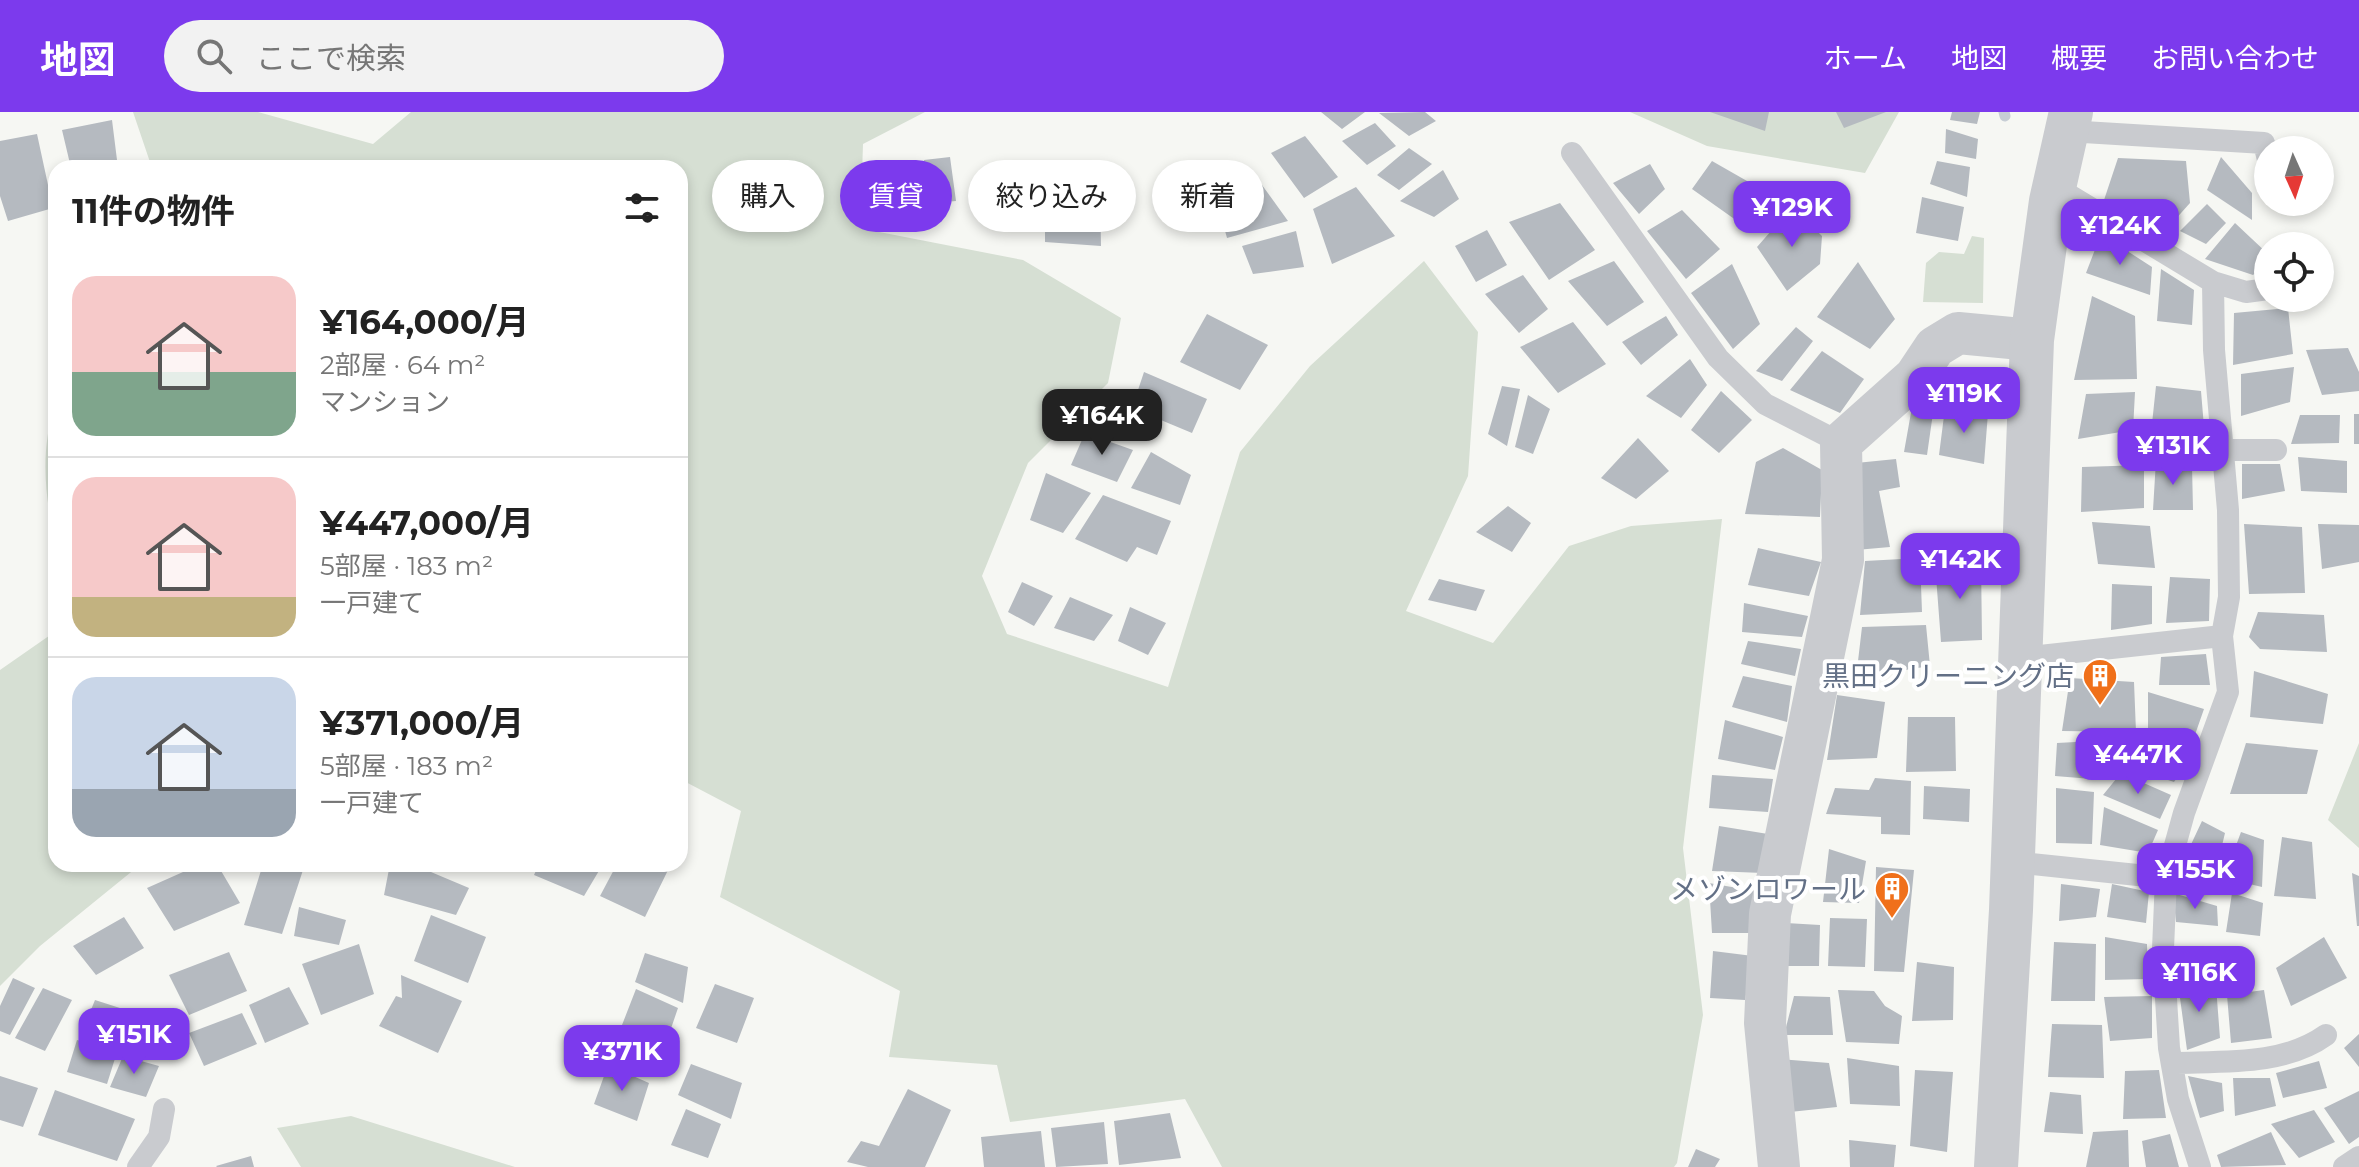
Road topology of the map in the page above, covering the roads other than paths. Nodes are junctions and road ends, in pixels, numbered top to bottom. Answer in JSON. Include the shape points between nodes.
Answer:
{"nodes":[{"id":1,"x":2069,"y":122,"type":"edge"},
{"id":2,"x":2254,"y":142,"type":"edge"},
{"id":3,"x":1572,"y":153,"type":"dead end"},
{"id":4,"x":2054,"y":186,"type":"junction"},
{"id":5,"x":2213,"y":282,"type":"junction"},
{"id":6,"x":2254,"y":291,"type":"edge"},
{"id":7,"x":2032,"y":340,"type":"junction"},
{"id":8,"x":1841,"y":443,"type":"junction"},
{"id":9,"x":2225,"y":450,"type":"junction"},
{"id":10,"x":2276,"y":450,"type":"dead end"},
{"id":11,"x":2222,"y":636,"type":"junction"},
{"id":12,"x":2020,"y":658,"type":"junction"},
{"id":13,"x":2013,"y":862,"type":"junction"},
{"id":14,"x":2166,"y":878,"type":"junction"},
{"id":15,"x":2326,"y":1035,"type":"dead end"},
{"id":16,"x":2172,"y":1063,"type":"junction"},
{"id":17,"x":164,"y":1109,"type":"dead end"},
{"id":18,"x":2359,"y":1157,"type":"edge"},
{"id":19,"x":138,"y":1167,"type":"edge"},
{"id":20,"x":1779,"y":1167,"type":"edge"},
{"id":21,"x":1996,"y":1167,"type":"edge"},
{"id":22,"x":2200,"y":1167,"type":"edge"},
{"id":23,"x":2344,"y":1167,"type":"edge"}],
"edges":[{"from":1,"to":2,"type":"lane"},
{"from":1,"to":4,"type":"street"},
{"from":3,"to":8,"type":"lane","via":[[1718,358],[1765,404]]},
{"from":4,"to":5,"type":"lane"},
{"from":4,"to":7,"type":"street"},
{"from":5,"to":6,"type":"lane"},
{"from":5,"to":9,"type":"lane"},
{"from":7,"to":8,"type":"street","via":[[1958,333],[1935,347],[1915,377]]},
{"from":7,"to":12,"type":"street"},
{"from":8,"to":20,"type":"street","via":[[1843,560],[1770,914],[1765,1023]]},
{"from":9,"to":10,"type":"lane"},
{"from":9,"to":11,"type":"lane","via":[[2229,597]]},
{"from":11,"to":12,"type":"lane"},
{"from":11,"to":14,"type":"lane","via":[[2228,692]]},
{"from":12,"to":13,"type":"street"},
{"from":13,"to":14,"type":"lane"},
{"from":13,"to":21,"type":"street"},
{"from":14,"to":16,"type":"lane","via":[[2163,949]]},
{"from":15,"to":16,"type":"lane","via":[[2305,1050],[2260,1059]]},
{"from":16,"to":22,"type":"lane"},
{"from":17,"to":19,"type":"lane","via":[[159,1137]]},
{"from":18,"to":23,"type":"lane"}]}
